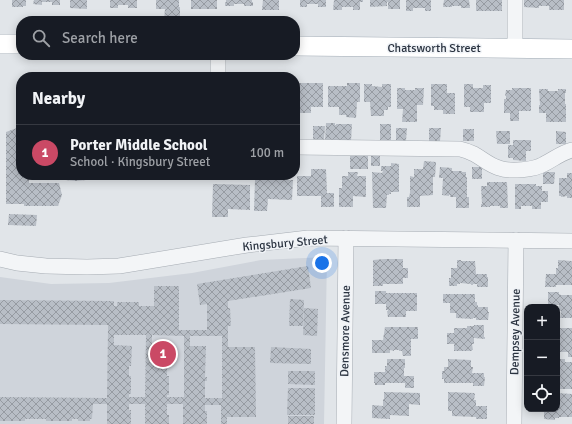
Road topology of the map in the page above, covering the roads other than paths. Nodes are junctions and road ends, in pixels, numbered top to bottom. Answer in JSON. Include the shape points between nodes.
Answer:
{"nodes":[{"id":1,"x":515,"y":0,"type":"edge"},
{"id":2,"x":0,"y":44,"type":"edge"},
{"id":3,"x":16,"y":44,"type":"edge"},
{"id":4,"x":300,"y":46,"type":"edge"},
{"id":5,"x":515,"y":48,"type":"junction"},
{"id":6,"x":572,"y":49,"type":"edge"},
{"id":7,"x":218,"y":60,"type":"edge"},
{"id":8,"x":218,"y":72,"type":"edge"},
{"id":9,"x":300,"y":147,"type":"edge"},
{"id":10,"x":572,"y":150,"type":"edge"},
{"id":11,"x":346,"y":238,"type":"junction"},
{"id":12,"x":516,"y":240,"type":"junction"},
{"id":13,"x":572,"y":241,"type":"edge"},
{"id":14,"x":0,"y":259,"type":"edge"},
{"id":15,"x":344,"y":424,"type":"edge"},
{"id":16,"x":514,"y":424,"type":"edge"}],
"edges":[{"from":1,"to":5,"type":"street"},
{"from":2,"to":3,"type":"main road"},
{"from":4,"to":5,"type":"main road","name":"Chatsworth Street"},
{"from":5,"to":6,"type":"main road","name":"Chatsworth Street"},
{"from":7,"to":8,"type":"street"},
{"from":9,"to":10,"type":"street","via":[[460,149],[474,154],[488,164],[507,170],[543,165],[559,154]]},
{"from":11,"to":12,"type":"street","name":"Kingsbury Street"},
{"from":11,"to":14,"type":"street","name":"Kingsbury Street","via":[[308,238],[119,266],[46,266]]},
{"from":11,"to":15,"type":"street","name":"Densmore Avenue"},
{"from":12,"to":13,"type":"street","name":"Kingsbury Street"},
{"from":12,"to":16,"type":"street","name":"Dempsey Avenue"}]}
